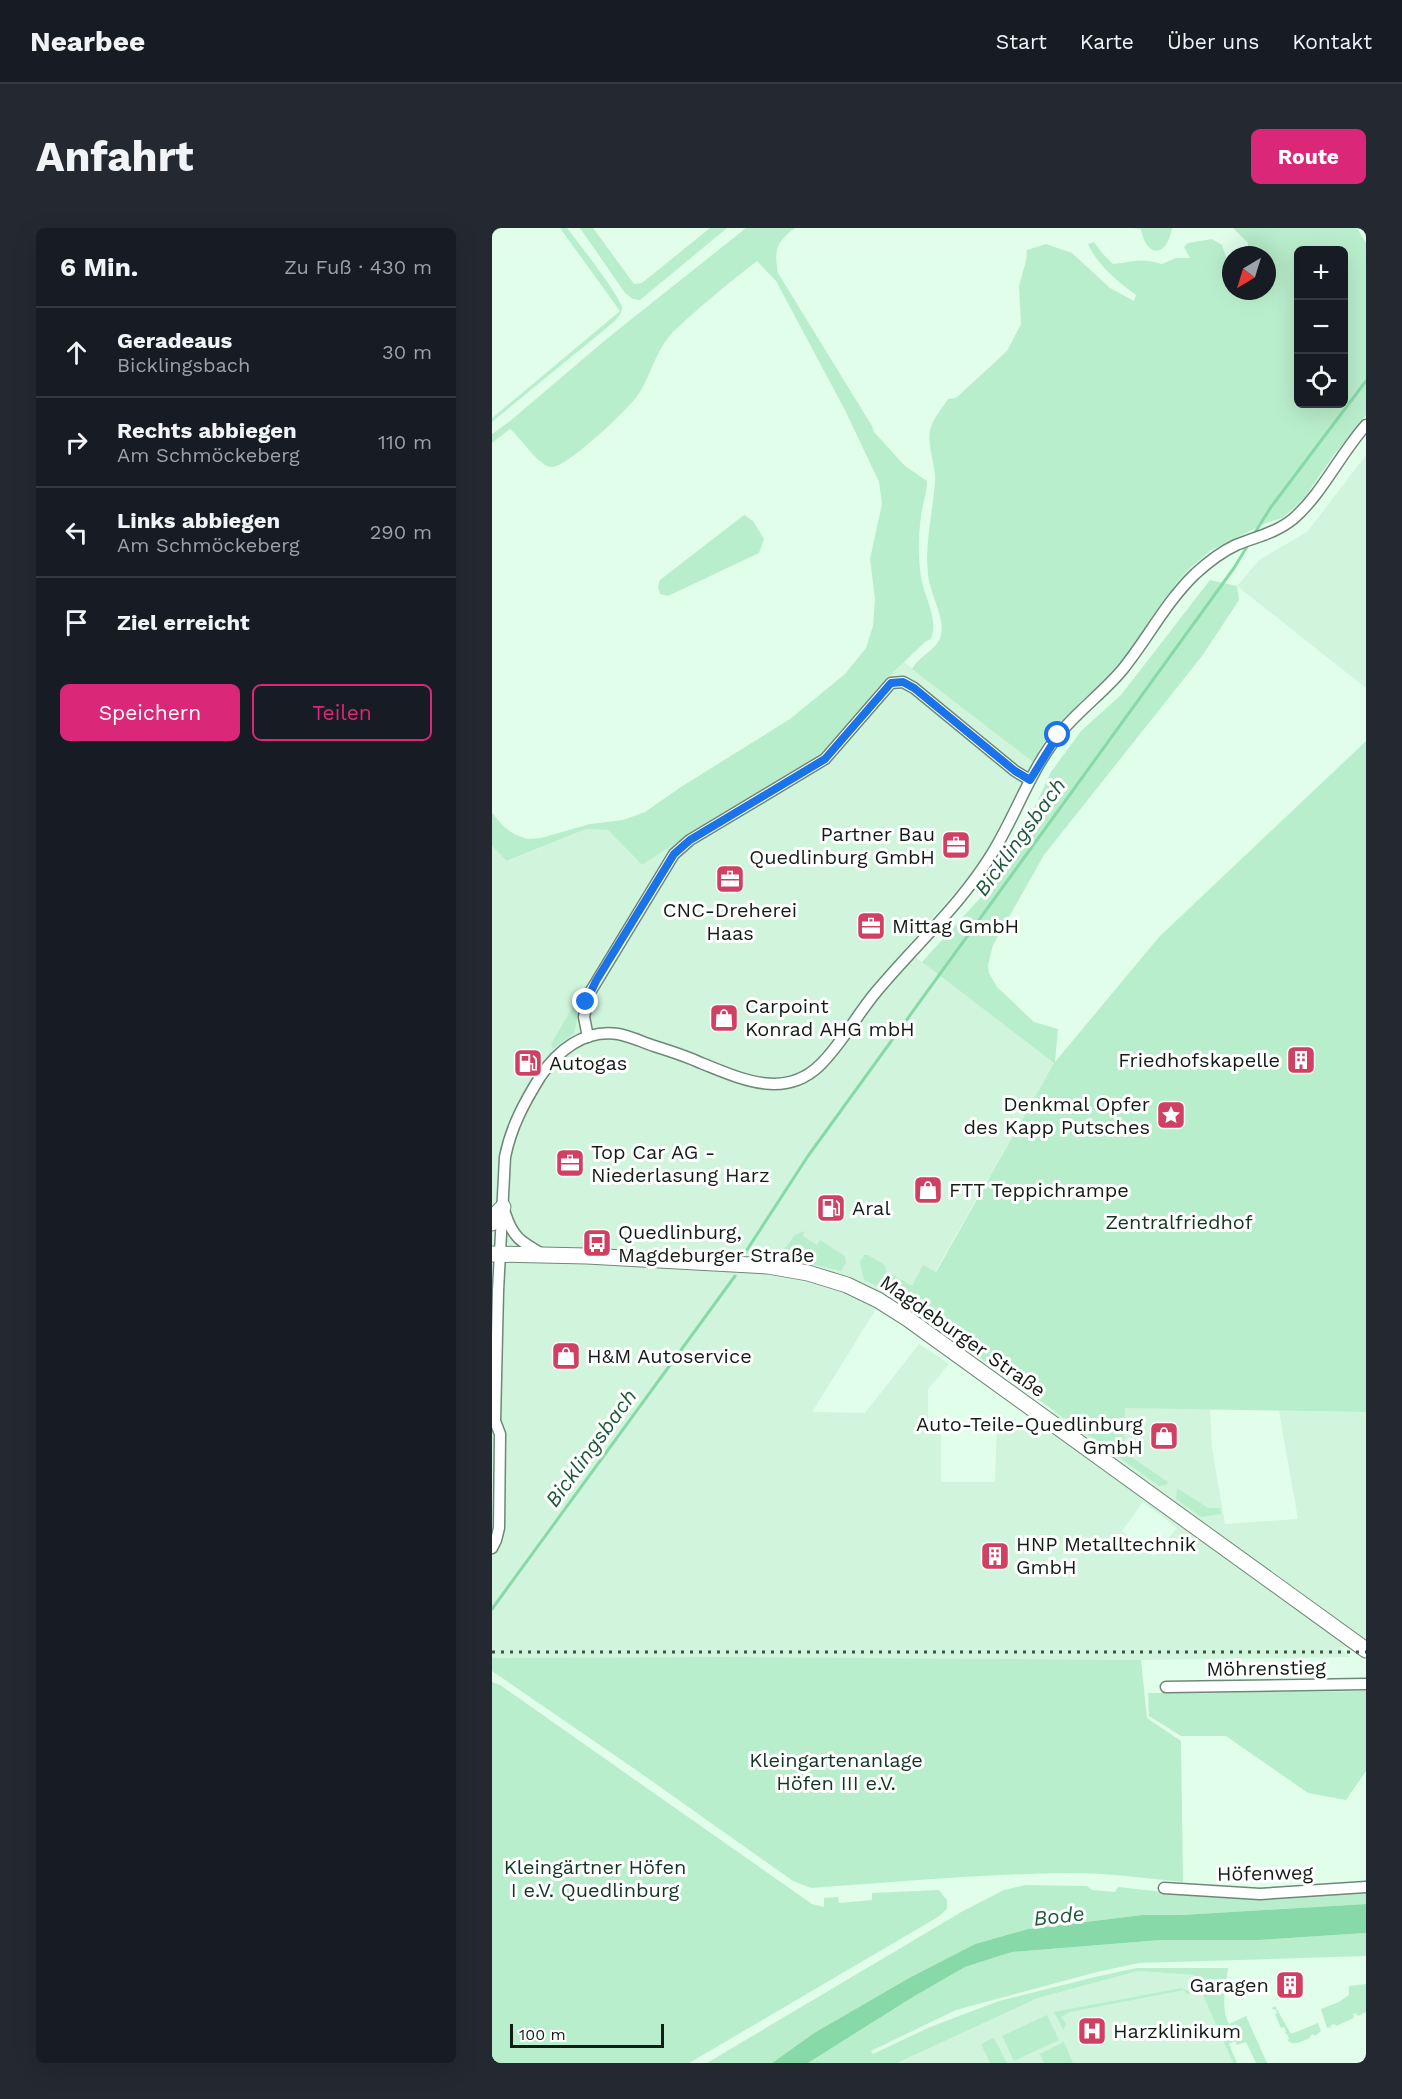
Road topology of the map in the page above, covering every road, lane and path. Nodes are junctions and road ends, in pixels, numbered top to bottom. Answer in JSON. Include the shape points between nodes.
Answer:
{"nodes":[{"id":1,"x":1366,"y":425,"type":"edge"},
{"id":2,"x":1030,"y":780,"type":"junction"},
{"id":3,"x":588,"y":1037,"type":"junction"},
{"id":4,"x":502,"y":1207,"type":"junction"},
{"id":5,"x":492,"y":1222,"type":"edge"},
{"id":6,"x":496,"y":1254,"type":"edge"},
{"id":7,"x":544,"y":1255,"type":"junction"},
{"id":8,"x":495,"y":1286,"type":"edge"},
{"id":9,"x":492,"y":1548,"type":"edge"},
{"id":10,"x":1366,"y":1650,"type":"edge"},
{"id":11,"x":1366,"y":1684,"type":"edge"},
{"id":12,"x":1166,"y":1688,"type":"dead end"},
{"id":13,"x":1366,"y":1887,"type":"edge"},
{"id":14,"x":1164,"y":1888,"type":"dead end"}],
"edges":[{"from":1,"to":2,"type":"street","via":[[1299,513],[1279,529],[1226,550],[1181,588],[1116,677],[1058,735]]},
{"from":2,"to":3,"type":"street","via":[[993,852],[966,893],[875,993],[829,1055],[802,1078],[773,1085],[750,1082],[627,1036]]},
{"from":2,"to":3,"type":"street","via":[[914,688],[903,682],[891,683],[825,759],[690,840],[674,854],[589,994],[584,1017]]},
{"from":3,"to":4,"type":"street","via":[[555,1057],[517,1118],[508,1139]]},
{"from":4,"to":5,"type":"main road"},
{"from":4,"to":6,"type":"street"},
{"from":4,"to":7,"type":"street","via":[[515,1236]]},
{"from":6,"to":7,"type":"main road","name":"Magdeburger Straße"},
{"from":6,"to":8,"type":"street"},
{"from":7,"to":10,"type":"main road","name":"Magdeburger Straße","via":[[768,1266],[808,1273],[862,1292],[917,1326]]},
{"from":8,"to":9,"type":"street","via":[[499,1528]]},
{"from":11,"to":12,"type":"street","name":"Möhrenstieg"},
{"from":13,"to":14,"type":"street","name":"Höfenweg","via":[[1260,1894]]}]}
